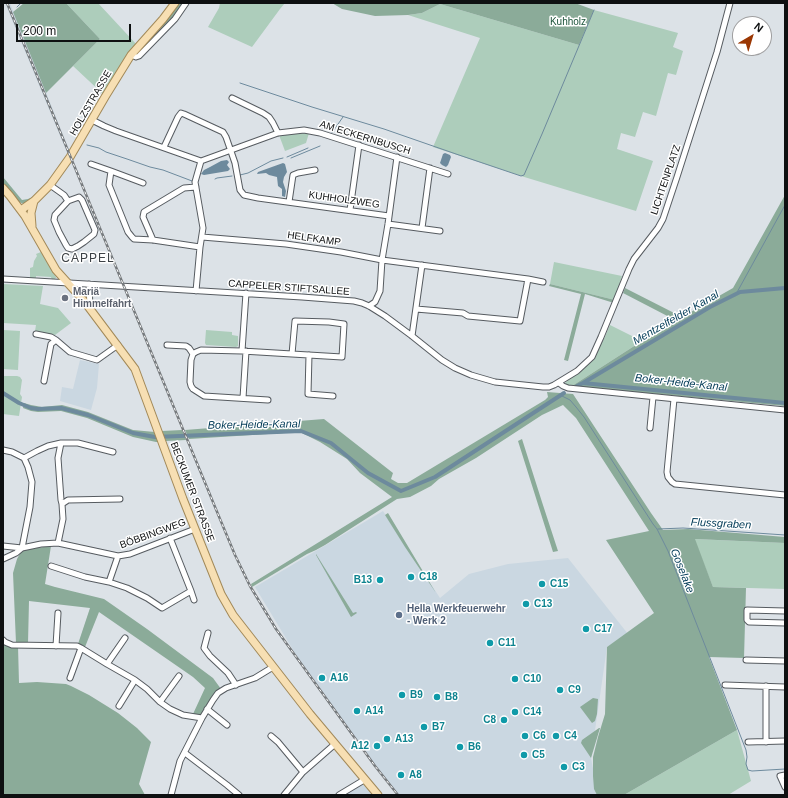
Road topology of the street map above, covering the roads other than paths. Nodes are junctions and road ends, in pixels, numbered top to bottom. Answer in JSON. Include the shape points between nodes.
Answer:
{"nodes":[{"id":1,"x":175,"y":3,"type":"edge"},
{"id":2,"x":186,"y":3,"type":"edge"},
{"id":3,"x":730,"y":3,"type":"edge"},
{"id":4,"x":131,"y":55,"type":"junction"},
{"id":5,"x":232,"y":98,"type":"dead end"},
{"id":6,"x":92,"y":120,"type":"junction"},
{"id":7,"x":278,"y":133,"type":"junction"},
{"id":8,"x":359,"y":145,"type":"junction"},
{"id":9,"x":164,"y":147,"type":"junction"},
{"id":10,"x":230,"y":150,"type":"junction"},
{"id":11,"x":397,"y":157,"type":"junction"},
{"id":12,"x":201,"y":161,"type":"junction"},
{"id":13,"x":91,"y":164,"type":"dead end"},
{"id":14,"x":430,"y":168,"type":"junction"},
{"id":15,"x":315,"y":170,"type":"dead end"},
{"id":16,"x":110,"y":171,"type":"junction"},
{"id":17,"x":448,"y":174,"type":"dead end"},
{"id":18,"x":143,"y":183,"type":"dead end"},
{"id":19,"x":50,"y":185,"type":"junction"},
{"id":20,"x":196,"y":187,"type":"junction"},
{"id":21,"x":3,"y":188,"type":"edge"},
{"id":22,"x":34,"y":201,"type":"junction"},
{"id":23,"x":68,"y":201,"type":"junction"},
{"id":24,"x":289,"y":202,"type":"junction"},
{"id":25,"x":21,"y":210,"type":"junction"},
{"id":26,"x":350,"y":210,"type":"junction"},
{"id":27,"x":389,"y":216,"type":"junction"},
{"id":28,"x":388,"y":224,"type":"junction"},
{"id":29,"x":422,"y":228,"type":"junction"},
{"id":30,"x":32,"y":229,"type":"junction"},
{"id":31,"x":440,"y":231,"type":"dead end"},
{"id":32,"x":202,"y":237,"type":"junction"},
{"id":33,"x":153,"y":240,"type":"junction"},
{"id":34,"x":200,"y":247,"type":"junction"},
{"id":35,"x":382,"y":260,"type":"junction"},
{"id":36,"x":422,"y":265,"type":"junction"},
{"id":37,"x":3,"y":279,"type":"edge"},
{"id":38,"x":528,"y":279,"type":"junction"},
{"id":39,"x":67,"y":282,"type":"junction"},
{"id":40,"x":543,"y":282,"type":"dead end"},
{"id":41,"x":89,"y":284,"type":"junction"},
{"id":42,"x":196,"y":291,"type":"junction"},
{"id":43,"x":246,"y":293,"type":"junction"},
{"id":44,"x":369,"y":306,"type":"junction"},
{"id":45,"x":90,"y":308,"type":"junction"},
{"id":46,"x":416,"y":308,"type":"junction"},
{"id":47,"x":36,"y":334,"type":"dead end"},
{"id":48,"x":412,"y":336,"type":"junction"},
{"id":49,"x":56,"y":340,"type":"junction"},
{"id":50,"x":118,"y":345,"type":"junction"},
{"id":51,"x":167,"y":345,"type":"dead end"},
{"id":52,"x":244,"y":351,"type":"junction"},
{"id":53,"x":194,"y":354,"type":"junction"},
{"id":54,"x":292,"y":354,"type":"junction"},
{"id":55,"x":309,"y":355,"type":"junction"},
{"id":56,"x":44,"y":381,"type":"dead end"},
{"id":57,"x":559,"y":383,"type":"junction"},
{"id":58,"x":333,"y":396,"type":"dead end"},
{"id":59,"x":653,"y":396,"type":"junction"},
{"id":60,"x":243,"y":398,"type":"junction"},
{"id":61,"x":674,"y":399,"type":"junction"},
{"id":62,"x":268,"y":400,"type":"dead end"},
{"id":63,"x":785,"y":410,"type":"edge"},
{"id":64,"x":650,"y":428,"type":"dead end"},
{"id":65,"x":61,"y":443,"type":"junction"},
{"id":66,"x":3,"y":450,"type":"edge"},
{"id":67,"x":113,"y":452,"type":"dead end"},
{"id":68,"x":24,"y":458,"type":"junction"},
{"id":69,"x":785,"y":495,"type":"edge"},
{"id":70,"x":120,"y":499,"type":"dead end"},
{"id":71,"x":62,"y":504,"type":"junction"},
{"id":72,"x":195,"y":528,"type":"junction"},
{"id":73,"x":170,"y":538,"type":"junction"},
{"id":74,"x":58,"y":543,"type":"junction"},
{"id":75,"x":3,"y":546,"type":"edge"},
{"id":76,"x":22,"y":548,"type":"junction"},
{"id":77,"x":118,"y":556,"type":"junction"},
{"id":78,"x":3,"y":559,"type":"edge"},
{"id":79,"x":51,"y":566,"type":"dead end"},
{"id":80,"x":108,"y":582,"type":"junction"},
{"id":81,"x":190,"y":592,"type":"junction"},
{"id":82,"x":194,"y":600,"type":"dead end"},
{"id":83,"x":785,"y":611,"type":"edge"},
{"id":84,"x":58,"y":613,"type":"dead end"},
{"id":85,"x":785,"y":623,"type":"edge"},
{"id":86,"x":208,"y":633,"type":"dead end"},
{"id":87,"x":125,"y":638,"type":"dead end"},
{"id":88,"x":3,"y":640,"type":"edge"},
{"id":89,"x":56,"y":646,"type":"junction"},
{"id":90,"x":81,"y":648,"type":"junction"},
{"id":91,"x":746,"y":660,"type":"dead end"},
{"id":92,"x":785,"y":661,"type":"edge"},
{"id":93,"x":107,"y":664,"type":"junction"},
{"id":94,"x":273,"y":667,"type":"junction"},
{"id":95,"x":179,"y":676,"type":"dead end"},
{"id":96,"x":70,"y":678,"type":"dead end"},
{"id":97,"x":135,"y":680,"type":"junction"},
{"id":98,"x":236,"y":685,"type":"junction"},
{"id":99,"x":725,"y":685,"type":"dead end"},
{"id":100,"x":766,"y":686,"type":"junction"},
{"id":101,"x":785,"y":687,"type":"edge"},
{"id":102,"x":160,"y":702,"type":"junction"},
{"id":103,"x":119,"y":706,"type":"dead end"},
{"id":104,"x":207,"y":709,"type":"junction"},
{"id":105,"x":202,"y":718,"type":"junction"},
{"id":106,"x":227,"y":725,"type":"dead end"},
{"id":107,"x":271,"y":736,"type":"dead end"},
{"id":108,"x":785,"y":741,"type":"edge"},
{"id":109,"x":748,"y":742,"type":"dead end"},
{"id":110,"x":766,"y":742,"type":"junction"},
{"id":111,"x":335,"y":744,"type":"junction"},
{"id":112,"x":185,"y":753,"type":"junction"},
{"id":113,"x":303,"y":772,"type":"junction"},
{"id":114,"x":785,"y":775,"type":"edge"},
{"id":115,"x":364,"y":780,"type":"junction"},
{"id":116,"x":785,"y":787,"type":"edge"},
{"id":117,"x":171,"y":795,"type":"edge"},
{"id":118,"x":239,"y":795,"type":"edge"},
{"id":119,"x":284,"y":795,"type":"edge"},
{"id":120,"x":339,"y":795,"type":"edge"},
{"id":121,"x":378,"y":795,"type":"edge"}],
"edges":[{"from":1,"to":4,"type":"main road","name":"HOLZSTRASSE"},
{"from":2,"to":4,"type":"street","via":[[176,19],[139,56]]},
{"from":3,"to":57,"type":"street","name":"LICHTENPLATZ","via":[[717,52],[663,219],[634,258],[592,356],[577,372]]},
{"from":4,"to":6,"type":"main road","name":"HOLZSTRASSE"},
{"from":5,"to":7,"type":"street","via":[[264,113]]},
{"from":6,"to":9,"type":"street"},
{"from":6,"to":19,"type":"main road","name":"HOLZSTRASSE"},
{"from":7,"to":8,"type":"street","name":"AM ECKERNBUSCH","via":[[304,130]]},
{"from":7,"to":10,"type":"street","name":"AM ECKERNBUSCH"},
{"from":8,"to":11,"type":"street","name":"AM ECKERNBUSCH"},
{"from":8,"to":26,"type":"street"},
{"from":9,"to":10,"type":"street","via":[[181,113],[223,132]]},
{"from":9,"to":12,"type":"street"},
{"from":10,"to":12,"type":"street","name":"AM ECKERNBUSCH"},
{"from":10,"to":24,"type":"street","name":"KUHHOLZWEG","via":[[240,190],[244,195]]},
{"from":11,"to":14,"type":"street","name":"AM ECKERNBUSCH"},
{"from":11,"to":27,"type":"street"},
{"from":12,"to":20,"type":"street"},
{"from":13,"to":16,"type":"street"},
{"from":14,"to":17,"type":"street","name":"AM ECKERNBUSCH"},
{"from":14,"to":29,"type":"street"},
{"from":15,"to":24,"type":"street","via":[[294,175]]},
{"from":16,"to":18,"type":"street"},
{"from":16,"to":33,"type":"street","via":[[109,185],[128,232],[134,239]]},
{"from":19,"to":22,"type":"main road","name":"HOLZSTRASSE"},
{"from":19,"to":23,"type":"street"},
{"from":20,"to":32,"type":"street","via":[[203,228]]},
{"from":20,"to":33,"type":"street","via":[[184,188],[144,212],[143,217]]},
{"from":21,"to":25,"type":"main road","name":"BECKUMER STRASSE"},
{"from":22,"to":25,"type":"main road","name":"HOLZSTRASSE"},
{"from":22,"to":30,"type":"main road","via":[[31,213]]},
{"from":23,"to":23,"type":"street","via":[[79,197],[82,200],[95,230],[94,234],[72,249],[66,245],[54,220],[55,215]]},
{"from":24,"to":26,"type":"street","name":"KUHHOLZWEG"},
{"from":25,"to":30,"type":"main road","name":"BECKUMER STRASSE"},
{"from":26,"to":27,"type":"street","name":"KUHHOLZWEG"},
{"from":27,"to":28,"type":"street","name":"KUHHOLZWEG"},
{"from":28,"to":29,"type":"street"},
{"from":28,"to":35,"type":"street","name":"KUHHOLZWEG"},
{"from":29,"to":31,"type":"street"},
{"from":30,"to":39,"type":"main road","name":"BECKUMER STRASSE","via":[[53,265]]},
{"from":32,"to":34,"type":"street"},
{"from":32,"to":35,"type":"street","name":"HELFKAMP","via":[[341,252]]},
{"from":33,"to":34,"type":"street"},
{"from":34,"to":42,"type":"street"},
{"from":35,"to":36,"type":"street","name":"HELFKAMP"},
{"from":35,"to":44,"type":"street","name":"KUHHOLZWEG","via":[[380,290],[375,302]]},
{"from":36,"to":38,"type":"street","name":"HELFKAMP"},
{"from":36,"to":46,"type":"street"},
{"from":37,"to":39,"type":"street","name":"CAPPELER STIFTSALLEE"},
{"from":38,"to":40,"type":"street","name":"HELFKAMP"},
{"from":38,"to":46,"type":"street","via":[[520,321]]},
{"from":39,"to":41,"type":"street","name":"CAPPELER STIFTSALLEE"},
{"from":39,"to":45,"type":"main road","name":"BECKUMER STRASSE"},
{"from":41,"to":42,"type":"street","name":"CAPPELER STIFTSALLEE"},
{"from":41,"to":45,"type":"street"},
{"from":42,"to":43,"type":"street","name":"CAPPELER STIFTSALLEE"},
{"from":43,"to":44,"type":"street","name":"CAPPELER STIFTSALLEE","via":[[354,301]]},
{"from":43,"to":52,"type":"street"},
{"from":44,"to":48,"type":"street","name":"CAPPELER STIFTSALLEE"},
{"from":45,"to":50,"type":"main road","name":"BECKUMER STRASSE"},
{"from":46,"to":48,"type":"street"},
{"from":47,"to":49,"type":"street"},
{"from":48,"to":57,"type":"street","name":"CAPPELER STIFTSALLEE","via":[[454,368],[483,379],[543,387]]},
{"from":49,"to":50,"type":"street","via":[[70,352],[97,360]]},
{"from":49,"to":56,"type":"street","via":[[51,344]]},
{"from":50,"to":72,"type":"main road","name":"BECKUMER STRASSE","via":[[135,369]]},
{"from":51,"to":53,"type":"street","via":[[186,346]]},
{"from":52,"to":53,"type":"street","via":[[201,350]]},
{"from":52,"to":54,"type":"street"},
{"from":52,"to":60,"type":"street"},
{"from":53,"to":60,"type":"street","via":[[191,360],[190,382],[194,389],[204,396]]},
{"from":54,"to":55,"type":"street"},
{"from":54,"to":55,"type":"street","via":[[295,321],[344,324],[342,358]]},
{"from":55,"to":58,"type":"street","via":[[308,394]]},
{"from":57,"to":59,"type":"street","via":[[568,388]]},
{"from":59,"to":61,"type":"street"},
{"from":59,"to":64,"type":"street"},
{"from":60,"to":62,"type":"street"},
{"from":61,"to":63,"type":"street"},
{"from":61,"to":69,"type":"street","via":[[667,472],[672,482]]},
{"from":65,"to":67,"type":"street","via":[[78,443]]},
{"from":65,"to":68,"type":"street","via":[[48,446]]},
{"from":65,"to":71,"type":"street","via":[[58,458]]},
{"from":66,"to":68,"type":"street"},
{"from":68,"to":76,"type":"street","via":[[32,482]]},
{"from":70,"to":71,"type":"street","via":[[68,500]]},
{"from":71,"to":74,"type":"street","via":[[63,519]]},
{"from":72,"to":73,"type":"street","name":"BÖBBINGWEG"},
{"from":72,"to":94,"type":"main road","name":"BECKUMER STRASSE","via":[[227,606]]},
{"from":73,"to":77,"type":"street","name":"BÖBBINGWEG","via":[[130,554]]},
{"from":73,"to":81,"type":"street"},
{"from":74,"to":76,"type":"street","name":"BÖBBINGWEG"},
{"from":74,"to":77,"type":"street","name":"BÖBBINGWEG"},
{"from":75,"to":76,"type":"street","name":"BÖBBINGWEG"},
{"from":76,"to":78,"type":"street","name":"BÖBBINGWEG"},
{"from":77,"to":80,"type":"street"},
{"from":79,"to":80,"type":"street","via":[[85,578]]},
{"from":80,"to":81,"type":"street","via":[[127,588],[162,608]]},
{"from":81,"to":82,"type":"street"},
{"from":83,"to":85,"type":"street","via":[[747,610],[749,622]]},
{"from":84,"to":89,"type":"street"},
{"from":86,"to":98,"type":"street","via":[[204,648]]},
{"from":87,"to":93,"type":"street"},
{"from":88,"to":89,"type":"street","via":[[12,645]]},
{"from":89,"to":90,"type":"street"},
{"from":90,"to":93,"type":"street"},
{"from":90,"to":96,"type":"street"},
{"from":91,"to":92,"type":"street"},
{"from":93,"to":97,"type":"street"},
{"from":94,"to":98,"type":"street"},
{"from":94,"to":111,"type":"main road","name":"BECKUMER STRASSE"},
{"from":95,"to":102,"type":"street"},
{"from":97,"to":102,"type":"street"},
{"from":97,"to":103,"type":"street"},
{"from":98,"to":104,"type":"street","via":[[218,693]]},
{"from":99,"to":100,"type":"street"},
{"from":100,"to":101,"type":"street"},
{"from":100,"to":110,"type":"street"},
{"from":102,"to":105,"type":"street","via":[[183,715]]},
{"from":104,"to":105,"type":"street"},
{"from":104,"to":106,"type":"street"},
{"from":105,"to":112,"type":"street"},
{"from":107,"to":113,"type":"street"},
{"from":108,"to":110,"type":"street"},
{"from":109,"to":110,"type":"street"},
{"from":111,"to":113,"type":"street"},
{"from":111,"to":115,"type":"main road","name":"BECKUMER STRASSE"},
{"from":112,"to":117,"type":"street","via":[[180,761]]},
{"from":112,"to":118,"type":"street"},
{"from":113,"to":119,"type":"street"},
{"from":114,"to":116,"type":"street","via":[[780,776]]},
{"from":115,"to":120,"type":"street"},
{"from":115,"to":121,"type":"main road","name":"BECKUMER STRASSE"}]}
